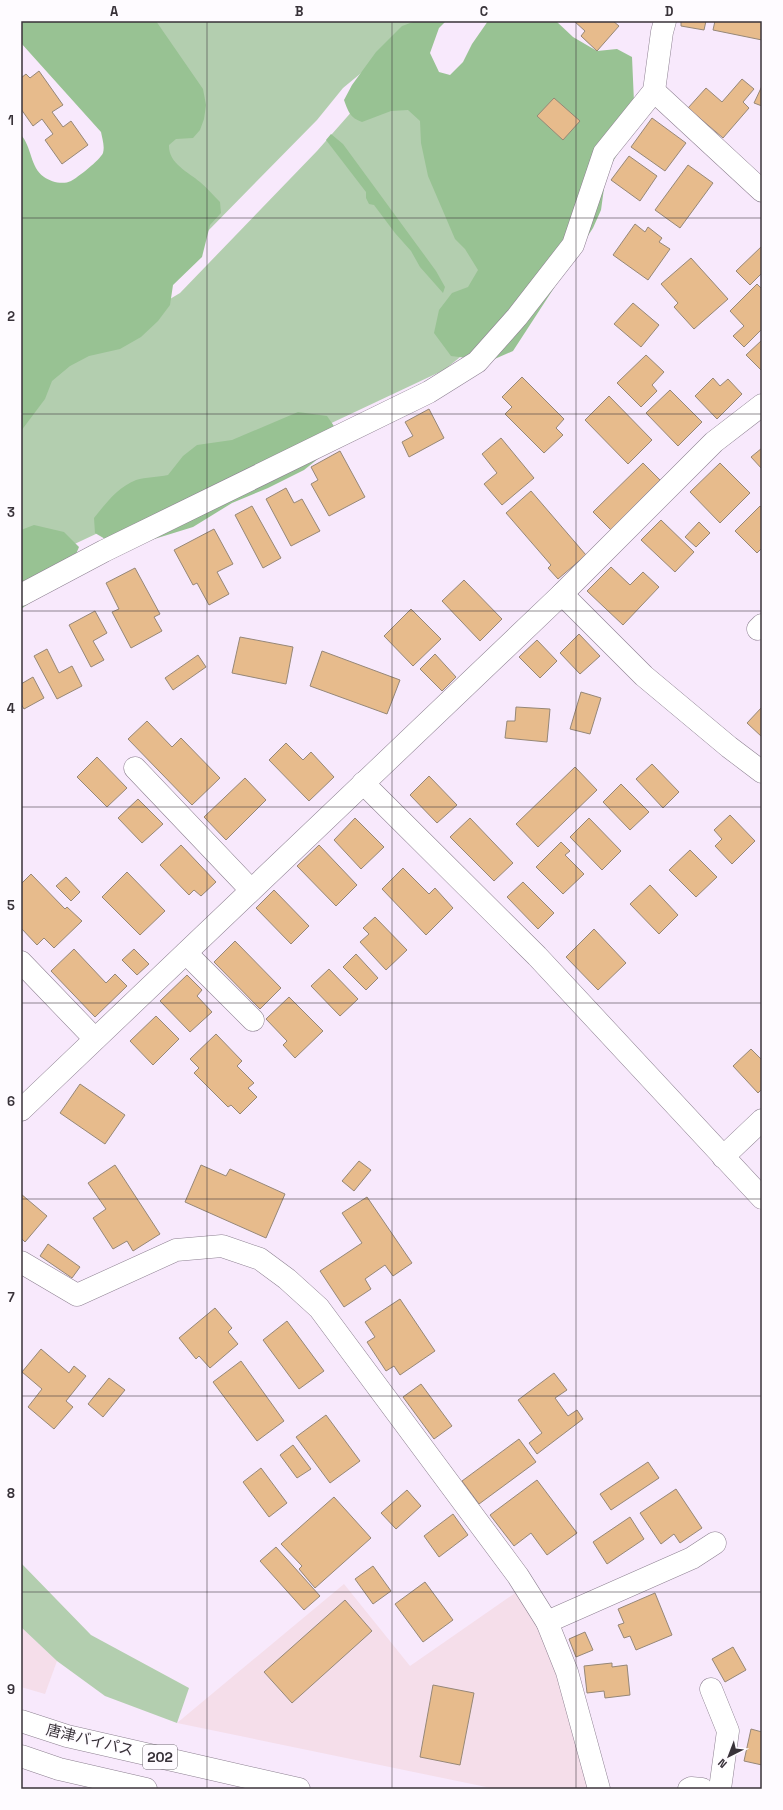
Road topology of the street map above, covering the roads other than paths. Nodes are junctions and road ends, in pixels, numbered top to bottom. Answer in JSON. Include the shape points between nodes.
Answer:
{"nodes":[{"id":1,"x":661,"y":25,"type":"edge"},
{"id":2,"x":654,"y":91,"type":"junction"},
{"id":3,"x":762,"y":191,"type":"edge"},
{"id":4,"x":762,"y":405,"type":"edge"},
{"id":5,"x":562,"y":594,"type":"junction"},
{"id":6,"x":21,"y":595,"type":"edge"},
{"id":7,"x":135,"y":768,"type":"dead end"},
{"id":8,"x":762,"y":772,"type":"edge"},
{"id":9,"x":363,"y":783,"type":"junction"},
{"id":10,"x":251,"y":890,"type":"junction"},
{"id":11,"x":186,"y":953,"type":"junction"},
{"id":12,"x":21,"y":962,"type":"edge"},
{"id":13,"x":253,"y":1020,"type":"dead end"},
{"id":14,"x":95,"y":1040,"type":"junction"},
{"id":15,"x":21,"y":1110,"type":"edge"},
{"id":16,"x":762,"y":1120,"type":"edge"},
{"id":17,"x":723,"y":1157,"type":"junction"},
{"id":18,"x":762,"y":1198,"type":"edge"},
{"id":19,"x":21,"y":1262,"type":"edge"},
{"id":20,"x":715,"y":1543,"type":"dead end"},
{"id":21,"x":547,"y":1622,"type":"junction"},
{"id":22,"x":711,"y":1689,"type":"dead end"},
{"id":23,"x":21,"y":1721,"type":"edge"},
{"id":24,"x":21,"y":1756,"type":"edge"},
{"id":25,"x":146,"y":1789,"type":"edge"},
{"id":26,"x":299,"y":1789,"type":"edge"},
{"id":27,"x":599,"y":1789,"type":"edge"},
{"id":28,"x":689,"y":1789,"type":"edge"},
{"id":29,"x":702,"y":1789,"type":"edge"},
{"id":30,"x":720,"y":1789,"type":"edge"}],
"edges":[{"from":1,"to":2,"type":"main road"},
{"from":2,"to":3,"type":"main road"},
{"from":2,"to":6,"type":"main road","via":[[604,154],[573,245],[517,317],[477,362],[429,392],[104,551]]},
{"from":4,"to":5,"type":"main road","via":[[714,442]]},
{"from":5,"to":8,"type":"main road","via":[[644,676]]},
{"from":5,"to":9,"type":"main road"},
{"from":7,"to":10,"type":"main road"},
{"from":9,"to":10,"type":"main road"},
{"from":9,"to":17,"type":"main road","via":[[537,956]]},
{"from":10,"to":11,"type":"main road"},
{"from":11,"to":13,"type":"main road"},
{"from":11,"to":14,"type":"main road"},
{"from":12,"to":14,"type":"main road"},
{"from":14,"to":15,"type":"main road"},
{"from":16,"to":17,"type":"main road"},
{"from":17,"to":18,"type":"main road"},
{"from":19,"to":21,"type":"main road","via":[[77,1295],[176,1250],[222,1246],[260,1259],[319,1308],[518,1576]]},
{"from":20,"to":21,"type":"main road","via":[[692,1558]]},
{"from":21,"to":27,"type":"main road","via":[[567,1672]]},
{"from":22,"to":30,"type":"main road","via":[[728,1731]]},
{"from":23,"to":26,"type":"main road","name":"唐津バイパス","number":"202","via":[[67,1736]]},
{"from":24,"to":25,"type":"main road","number":"202","via":[[59,1769]]},
{"from":28,"to":29,"type":"main road"}]}
